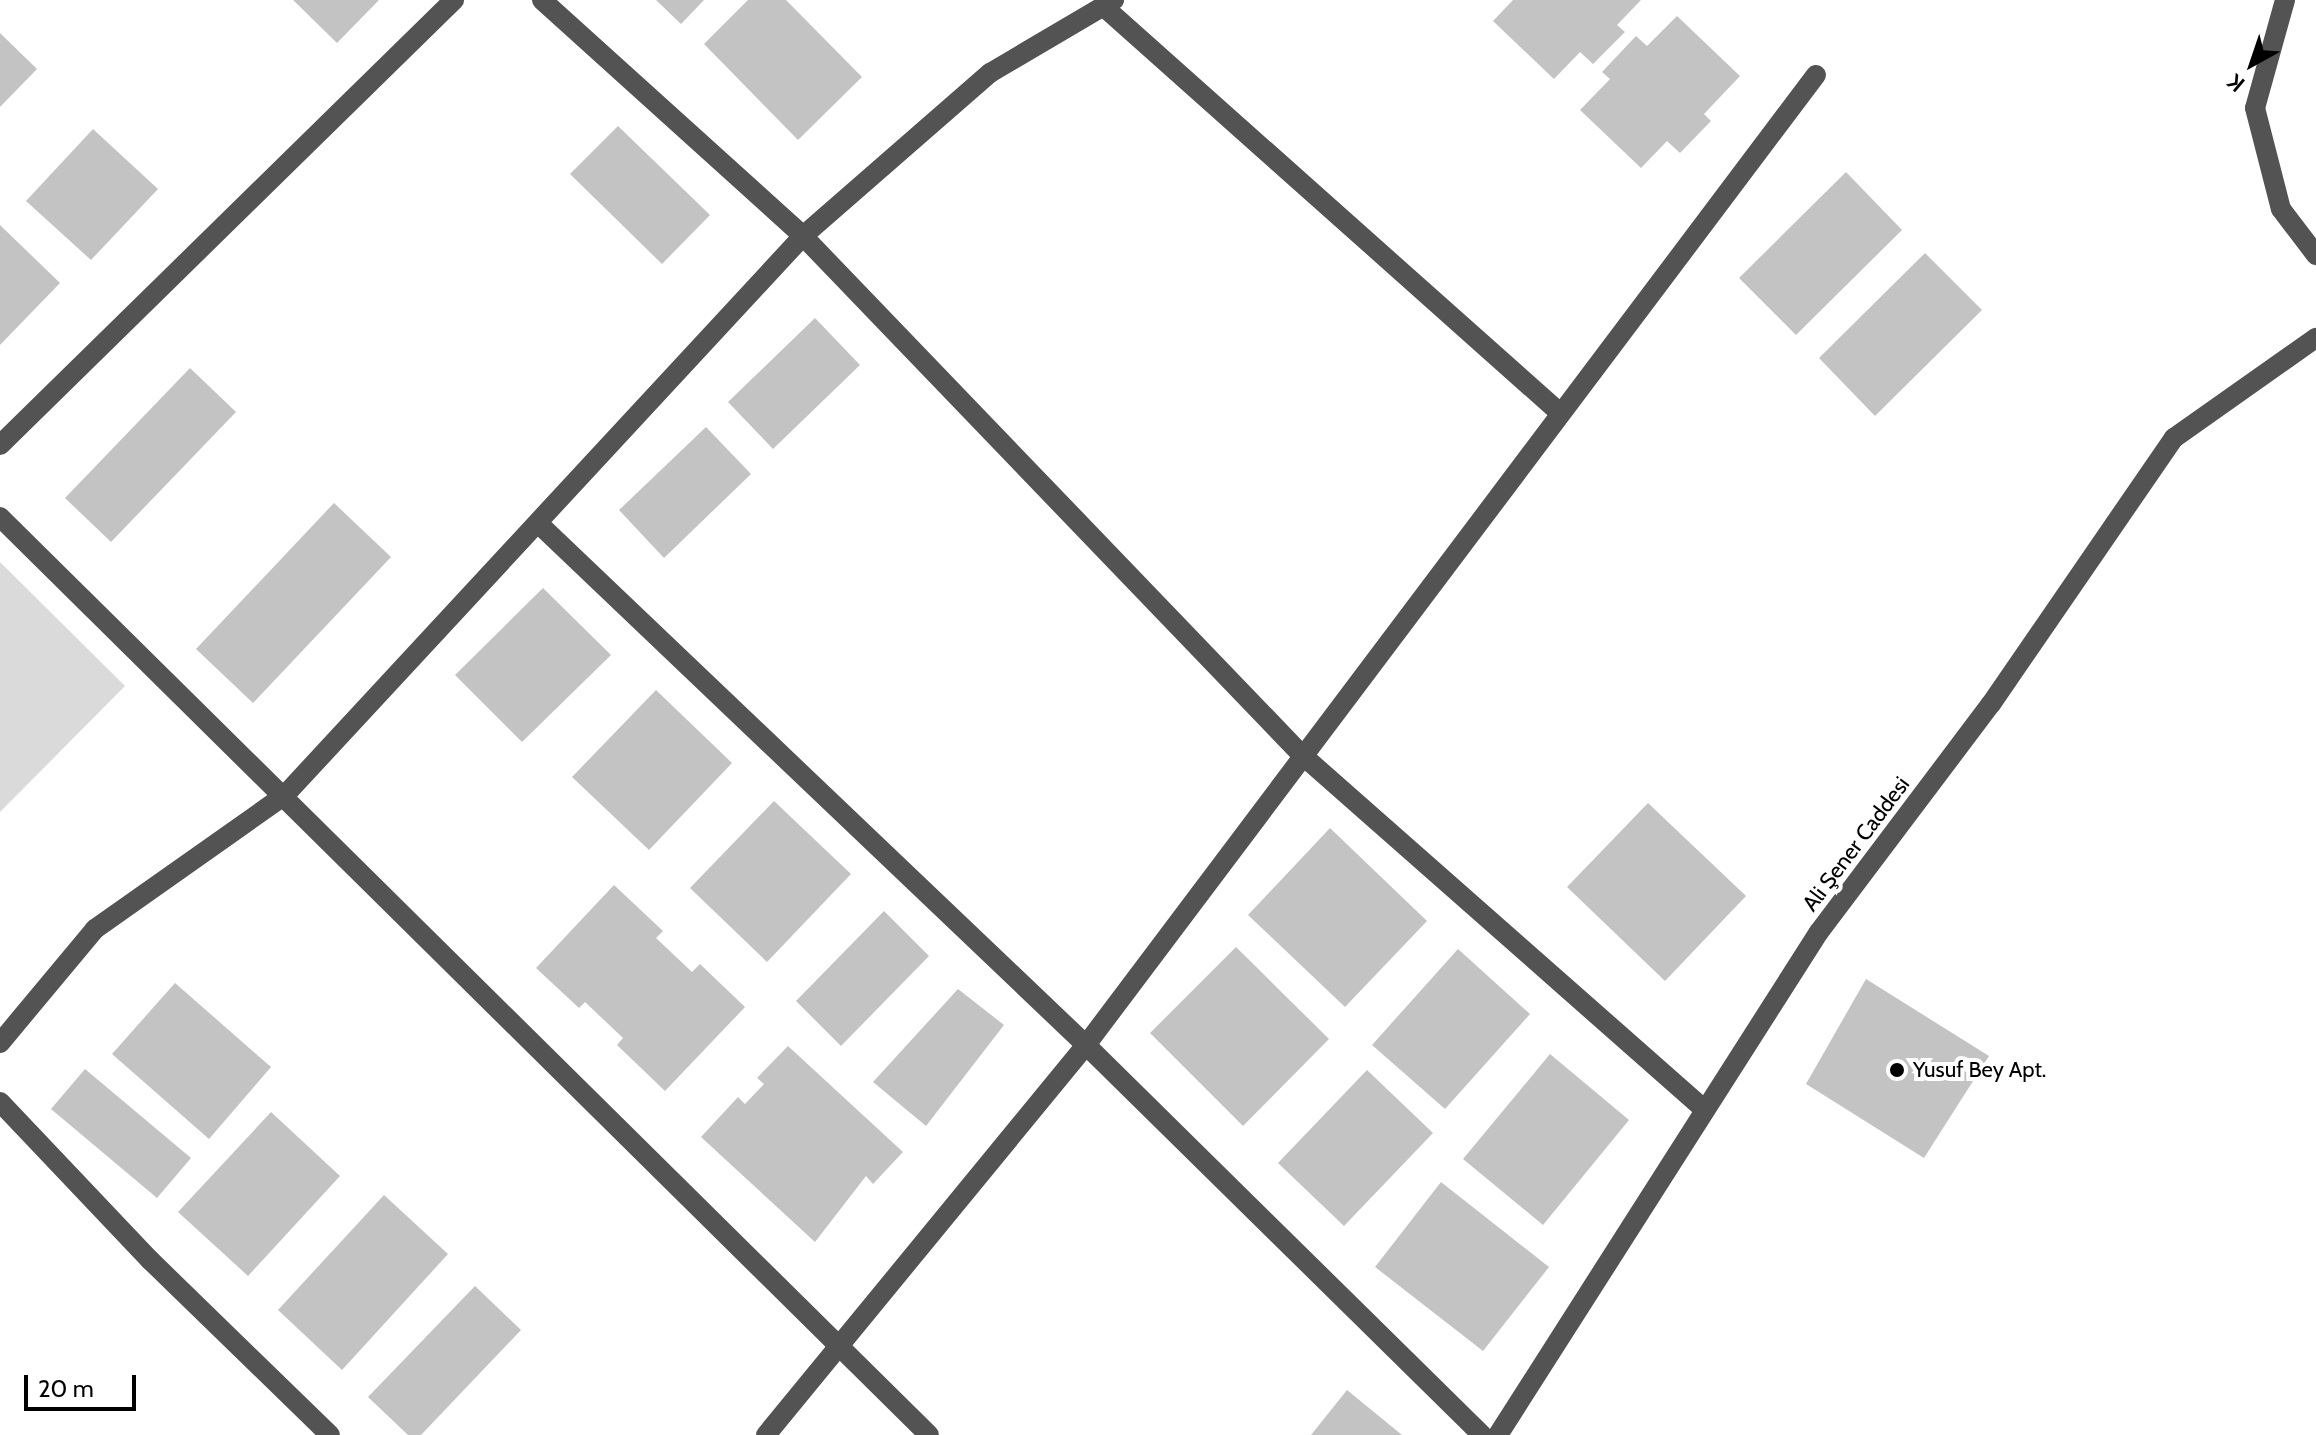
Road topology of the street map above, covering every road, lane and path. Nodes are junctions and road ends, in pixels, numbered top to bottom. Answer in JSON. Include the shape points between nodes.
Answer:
{"nodes":[{"id":1,"x":454,"y":0,"type":"edge"},
{"id":2,"x":542,"y":0,"type":"edge"},
{"id":3,"x":2285,"y":0,"type":"edge"},
{"id":4,"x":1109,"y":3,"type":"edge"},
{"id":5,"x":1816,"y":75,"type":"dead end"},
{"id":6,"x":803,"y":236,"type":"junction"},
{"id":7,"x":2316,"y":255,"type":"edge"},
{"id":8,"x":2316,"y":338,"type":"edge"},
{"id":9,"x":1560,"y":413,"type":"junction"},
{"id":10,"x":0,"y":445,"type":"edge"},
{"id":11,"x":0,"y":517,"type":"edge"},
{"id":12,"x":539,"y":524,"type":"junction"},
{"id":13,"x":1301,"y":754,"type":"junction"},
{"id":14,"x":285,"y":795,"type":"junction"},
{"id":15,"x":0,"y":1043,"type":"edge"},
{"id":16,"x":1086,"y":1045,"type":"junction"},
{"id":17,"x":0,"y":1102,"type":"edge"},
{"id":18,"x":1705,"y":1110,"type":"junction"},
{"id":19,"x":836,"y":1349,"type":"junction"},
{"id":20,"x":330,"y":1435,"type":"edge"},
{"id":21,"x":766,"y":1435,"type":"edge"},
{"id":22,"x":929,"y":1435,"type":"edge"},
{"id":23,"x":1482,"y":1435,"type":"edge"},
{"id":24,"x":1498,"y":1435,"type":"edge"}],
"edges":[{"from":1,"to":10,"type":"street"},
{"from":2,"to":6,"type":"street"},
{"from":3,"to":7,"type":"street","via":[[2255,108],[2281,209]]},
{"from":4,"to":6,"type":"street","via":[[990,73]]},
{"from":4,"to":9,"type":"street"},
{"from":5,"to":9,"type":"street"},
{"from":6,"to":12,"type":"street"},
{"from":6,"to":13,"type":"street"},
{"from":8,"to":18,"type":"street","name":"Ali Şener Caddesi","via":[[2174,438],[1991,704],[1819,932]]},
{"from":9,"to":13,"type":"street"},
{"from":11,"to":14,"type":"street"},
{"from":12,"to":14,"type":"street"},
{"from":12,"to":16,"type":"street"},
{"from":13,"to":16,"type":"street"},
{"from":13,"to":18,"type":"street"},
{"from":14,"to":15,"type":"street","via":[[95,929]]},
{"from":14,"to":19,"type":"street"},
{"from":16,"to":19,"type":"street"},
{"from":16,"to":23,"type":"street"},
{"from":17,"to":20,"type":"street","via":[[150,1260]]},
{"from":18,"to":24,"type":"street","name":"Ali Şener Caddesi"},
{"from":19,"to":21,"type":"street"},
{"from":19,"to":22,"type":"street"}]}
